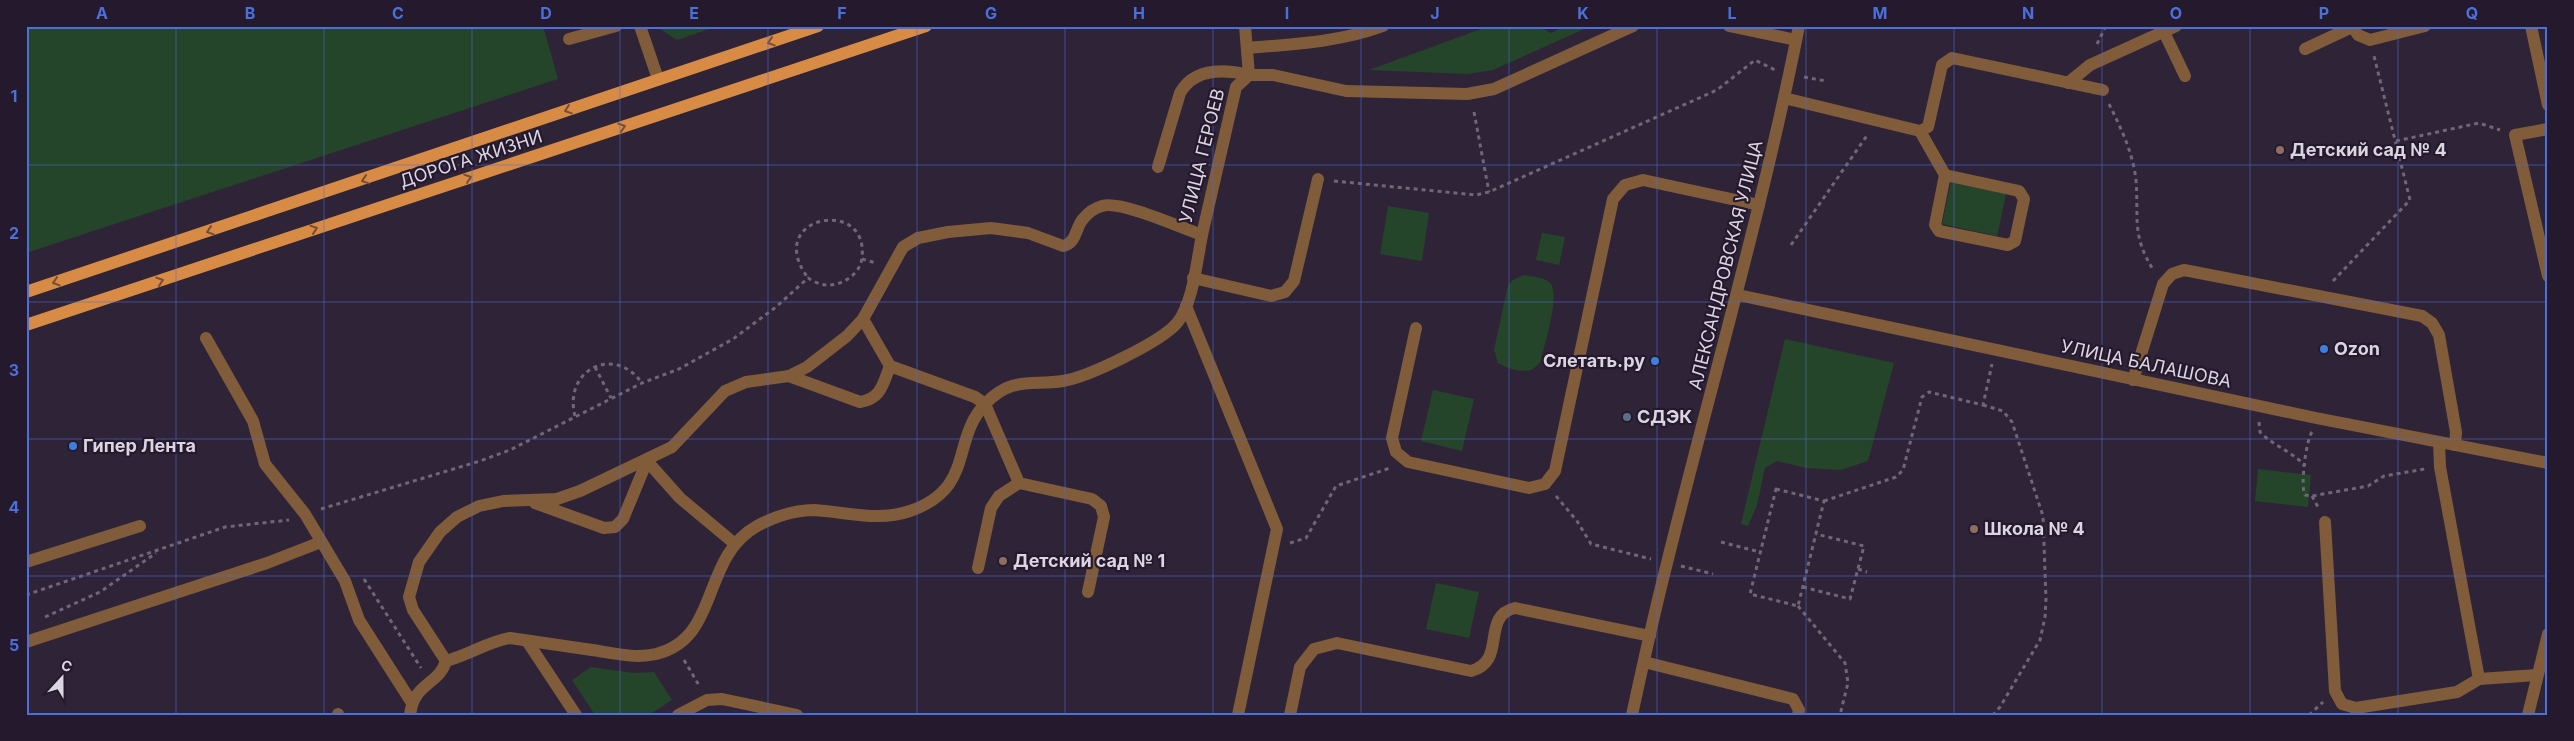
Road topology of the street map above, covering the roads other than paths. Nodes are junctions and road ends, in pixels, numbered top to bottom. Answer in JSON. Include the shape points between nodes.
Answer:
{"nodes":[{"id":1,"x":616,"y":26,"type":"edge"},
{"id":2,"x":640,"y":26,"type":"edge"},
{"id":3,"x":818,"y":26,"type":"edge"},
{"id":4,"x":926,"y":26,"type":"edge"},
{"id":5,"x":1245,"y":26,"type":"edge"},
{"id":6,"x":1383,"y":26,"type":"edge"},
{"id":7,"x":1633,"y":26,"type":"edge"},
{"id":8,"x":1729,"y":26,"type":"edge"},
{"id":9,"x":1799,"y":26,"type":"edge"},
{"id":10,"x":2176,"y":26,"type":"edge"},
{"id":11,"x":2425,"y":26,"type":"edge"},
{"id":12,"x":2531,"y":26,"type":"edge"},
{"id":13,"x":2352,"y":27,"type":"edge"},
{"id":14,"x":2164,"y":32,"type":"junction"},
{"id":15,"x":569,"y":39,"type":"dead end"},
{"id":16,"x":1796,"y":40,"type":"junction"},
{"id":17,"x":1248,"y":48,"type":"junction"},
{"id":18,"x":2305,"y":49,"type":"dead end"},
{"id":19,"x":1249,"y":75,"type":"junction"},
{"id":20,"x":2185,"y":76,"type":"dead end"},
{"id":21,"x":658,"y":79,"type":"junction"},
{"id":22,"x":2068,"y":83,"type":"junction"},
{"id":23,"x":2103,"y":90,"type":"road end"},
{"id":24,"x":1784,"y":98,"type":"junction"},
{"id":25,"x":2548,"y":105,"type":"edge"},
{"id":26,"x":2548,"y":128,"type":"edge"},
{"id":27,"x":1920,"y":131,"type":"junction"},
{"id":28,"x":1158,"y":167,"type":"dead end"},
{"id":29,"x":1945,"y":175,"type":"junction"},
{"id":30,"x":1318,"y":179,"type":"road end"},
{"id":31,"x":1759,"y":205,"type":"junction"},
{"id":32,"x":1202,"y":235,"type":"junction"},
{"id":33,"x":2548,"y":276,"type":"edge"},
{"id":34,"x":1192,"y":278,"type":"junction"},
{"id":35,"x":26,"y":292,"type":"edge"},
{"id":36,"x":1738,"y":295,"type":"junction"},
{"id":37,"x":1186,"y":306,"type":"junction"},
{"id":38,"x":863,"y":319,"type":"junction"},
{"id":39,"x":26,"y":326,"type":"edge"},
{"id":40,"x":1416,"y":328,"type":"dead end"},
{"id":41,"x":206,"y":338,"type":"dead end"},
{"id":42,"x":890,"y":366,"type":"junction"},
{"id":43,"x":789,"y":376,"type":"junction"},
{"id":44,"x":2133,"y":380,"type":"junction"},
{"id":45,"x":985,"y":404,"type":"junction"},
{"id":46,"x":2440,"y":442,"type":"junction"},
{"id":47,"x":2455,"y":445,"type":"junction"},
{"id":48,"x":647,"y":461,"type":"junction"},
{"id":49,"x":2548,"y":462,"type":"edge"},
{"id":50,"x":1019,"y":483,"type":"junction"},
{"id":51,"x":531,"y":501,"type":"junction"},
{"id":52,"x":2325,"y":522,"type":"dead end"},
{"id":53,"x":140,"y":526,"type":"dead end"},
{"id":54,"x":321,"y":542,"type":"junction"},
{"id":55,"x":735,"y":544,"type":"junction"},
{"id":56,"x":26,"y":562,"type":"edge"},
{"id":57,"x":978,"y":568,"type":"dead end"},
{"id":58,"x":1088,"y":592,"type":"dead end"},
{"id":59,"x":2548,"y":634,"type":"edge"},
{"id":60,"x":1650,"y":636,"type":"junction"},
{"id":61,"x":528,"y":641,"type":"junction"},
{"id":62,"x":26,"y":642,"type":"edge"},
{"id":63,"x":446,"y":661,"type":"junction"},
{"id":64,"x":1644,"y":662,"type":"junction"},
{"id":65,"x":2538,"y":675,"type":"junction"},
{"id":66,"x":2479,"y":679,"type":"junction"},
{"id":67,"x":411,"y":709,"type":"edge"},
{"id":68,"x":2356,"y":711,"type":"edge"},
{"id":69,"x":576,"y":715,"type":"edge"},
{"id":70,"x":678,"y":715,"type":"edge"},
{"id":71,"x":796,"y":715,"type":"edge"},
{"id":72,"x":1238,"y":715,"type":"edge"},
{"id":73,"x":1290,"y":715,"type":"edge"},
{"id":74,"x":1632,"y":715,"type":"edge"},
{"id":75,"x":1798,"y":715,"type":"edge"},
{"id":76,"x":2528,"y":715,"type":"edge"}],
"edges":[{"from":1,"to":15,"type":"street"},
{"from":2,"to":21,"type":"street"},
{"from":3,"to":21,"type":"main road","name":"ДОРОГА ЖИЗНИ","one_way":true},
{"from":39,"to":4,"type":"main road","name":"ДОРОГА ЖИЗНИ","one_way":true},
{"from":5,"to":17,"type":"street"},
{"from":6,"to":17,"type":"street","via":[[1350,36],[1301,44]]},
{"from":7,"to":19,"type":"street","name":"УЛИЦА ГЕРОЕВ","via":[[1494,88],[1467,94],[1346,91],[1273,74]]},
{"from":8,"to":16,"type":"street"},
{"from":9,"to":16,"type":"street","name":"АЛЕКСАНДРОВСКАЯ УЛИЦА"},
{"from":10,"to":14,"type":"street"},
{"from":11,"to":13,"type":"street","via":[[2370,40],[2358,35]]},
{"from":12,"to":25,"type":"street"},
{"from":13,"to":18,"type":"street"},
{"from":14,"to":20,"type":"street"},
{"from":14,"to":22,"type":"street","via":[[2090,65]]},
{"from":16,"to":24,"type":"street","name":"АЛЕКСАНДРОВСКАЯ УЛИЦА"},
{"from":17,"to":19,"type":"street"},
{"from":19,"to":28,"type":"street","via":[[1230,70],[1196,75],[1186,82]]},
{"from":19,"to":32,"type":"street","name":"УЛИЦА ГЕРОЕВ","via":[[1236,87]]},
{"from":21,"to":35,"type":"main road","name":"ДОРОГА ЖИЗНИ","one_way":true,"via":[[444,154]]},
{"from":22,"to":23,"type":"street"},
{"from":22,"to":27,"type":"street","via":[[1952,58],[1942,65],[1928,126]]},
{"from":24,"to":27,"type":"street"},
{"from":24,"to":31,"type":"street","name":"АЛЕКСАНДРОВСКАЯ УЛИЦА"},
{"from":26,"to":33,"type":"street","via":[[2515,136]]},
{"from":27,"to":29,"type":"street"},
{"from":29,"to":29,"type":"street","via":[[2019,191],[2024,198],[2015,241],[2008,245],[1939,231],[1935,225]]},
{"from":30,"to":34,"type":"street","via":[[1294,281],[1285,292],[1271,296]]},
{"from":31,"to":36,"type":"street","name":"АЛЕКСАНДРОВСКАЯ УЛИЦА"},
{"from":31,"to":40,"type":"street","via":[[1642,180],[1625,185],[1613,199],[1555,471],[1545,484],[1529,488],[1408,462],[1396,452],[1392,438]]},
{"from":32,"to":34,"type":"street"},
{"from":32,"to":38,"type":"street","name":"УЛИЦА ГЕРОЕВ","via":[[1118,205],[1103,205],[1089,212],[1079,223],[1073,241],[1064,246],[1028,233],[992,228],[918,238],[903,247]]},
{"from":34,"to":37,"type":"street"},
{"from":36,"to":44,"type":"street","name":"УЛИЦА БАЛАШОВА"},
{"from":36,"to":60,"type":"street","name":"АЛЕКСАНДРОВСКАЯ УЛИЦА"},
{"from":37,"to":45,"type":"street","via":[[1177,323],[1162,336],[1100,369],[1064,381],[1023,382],[1002,391]]},
{"from":37,"to":72,"type":"street","via":[[1277,529]]},
{"from":38,"to":42,"type":"street"},
{"from":38,"to":43,"type":"street","name":"УЛИЦА ГЕРОЕВ","via":[[807,367]]},
{"from":41,"to":54,"type":"street","via":[[253,421],[265,464],[305,514]]},
{"from":42,"to":43,"type":"street","via":[[880,393],[871,400],[860,402]]},
{"from":42,"to":45,"type":"street","via":[[976,397]]},
{"from":43,"to":48,"type":"street","name":"УЛИЦА ГЕРОЕВ","via":[[746,382],[726,391],[672,447]]},
{"from":44,"to":46,"type":"street","name":"УЛИЦА БАЛАШОВА"},
{"from":44,"to":47,"type":"street","via":[[2163,284],[2172,274],[2184,270],[2422,316],[2432,323],[2438,335],[2456,432]]},
{"from":45,"to":50,"type":"street"},
{"from":45,"to":55,"type":"street","via":[[973,424],[953,478],[944,492],[929,503],[883,517],[812,510],[777,516],[754,528]]},
{"from":46,"to":47,"type":"street","name":"УЛИЦА БАЛАШОВА"},
{"from":46,"to":66,"type":"street","via":[[2440,467]]},
{"from":47,"to":49,"type":"street","name":"УЛИЦА БАЛАШОВА"},
{"from":48,"to":51,"type":"street","name":"УЛИЦА ГЕРОЕВ","via":[[557,499]]},
{"from":48,"to":51,"type":"street","via":[[624,519],[615,527],[604,528]]},
{"from":48,"to":55,"type":"street","via":[[680,498]]},
{"from":50,"to":57,"type":"street","via":[[999,496],[991,508]]},
{"from":50,"to":58,"type":"street","via":[[1092,499],[1101,506],[1104,517]]},
{"from":51,"to":63,"type":"street","name":"УЛИЦА ГЕРОЕВ","via":[[487,504],[458,517],[440,532],[419,562],[409,598],[413,610]]},
{"from":52,"to":68,"type":"street","via":[[2335,691],[2342,704]]},
{"from":53,"to":56,"type":"street"},
{"from":54,"to":62,"type":"street","via":[[267,563]]},
{"from":54,"to":67,"type":"street","via":[[345,582],[359,620]]},
{"from":55,"to":61,"type":"street","via":[[720,567],[698,625],[676,646],[657,654],[634,656]]},
{"from":59,"to":65,"type":"street"},
{"from":60,"to":64,"type":"street","name":"АЛЕКСАНДРОВСКАЯ УЛИЦА"},
{"from":60,"to":73,"type":"street","via":[[1515,608],[1505,610],[1498,619],[1490,659],[1482,668],[1471,671],[1337,643],[1314,649],[1300,667]]},
{"from":61,"to":63,"type":"street","via":[[510,638],[493,641],[479,650]]},
{"from":61,"to":69,"type":"street"},
{"from":63,"to":67,"type":"street","via":[[444,669],[417,692]]},
{"from":64,"to":74,"type":"street","name":"АЛЕКСАНДРОВСКАЯ УЛИЦА"},
{"from":64,"to":75,"type":"street","via":[[1793,699]]},
{"from":65,"to":66,"type":"street"},
{"from":65,"to":76,"type":"street"},
{"from":66,"to":68,"type":"street","via":[[2458,692]]},
{"from":70,"to":71,"type":"street","via":[[707,700]]}]}
